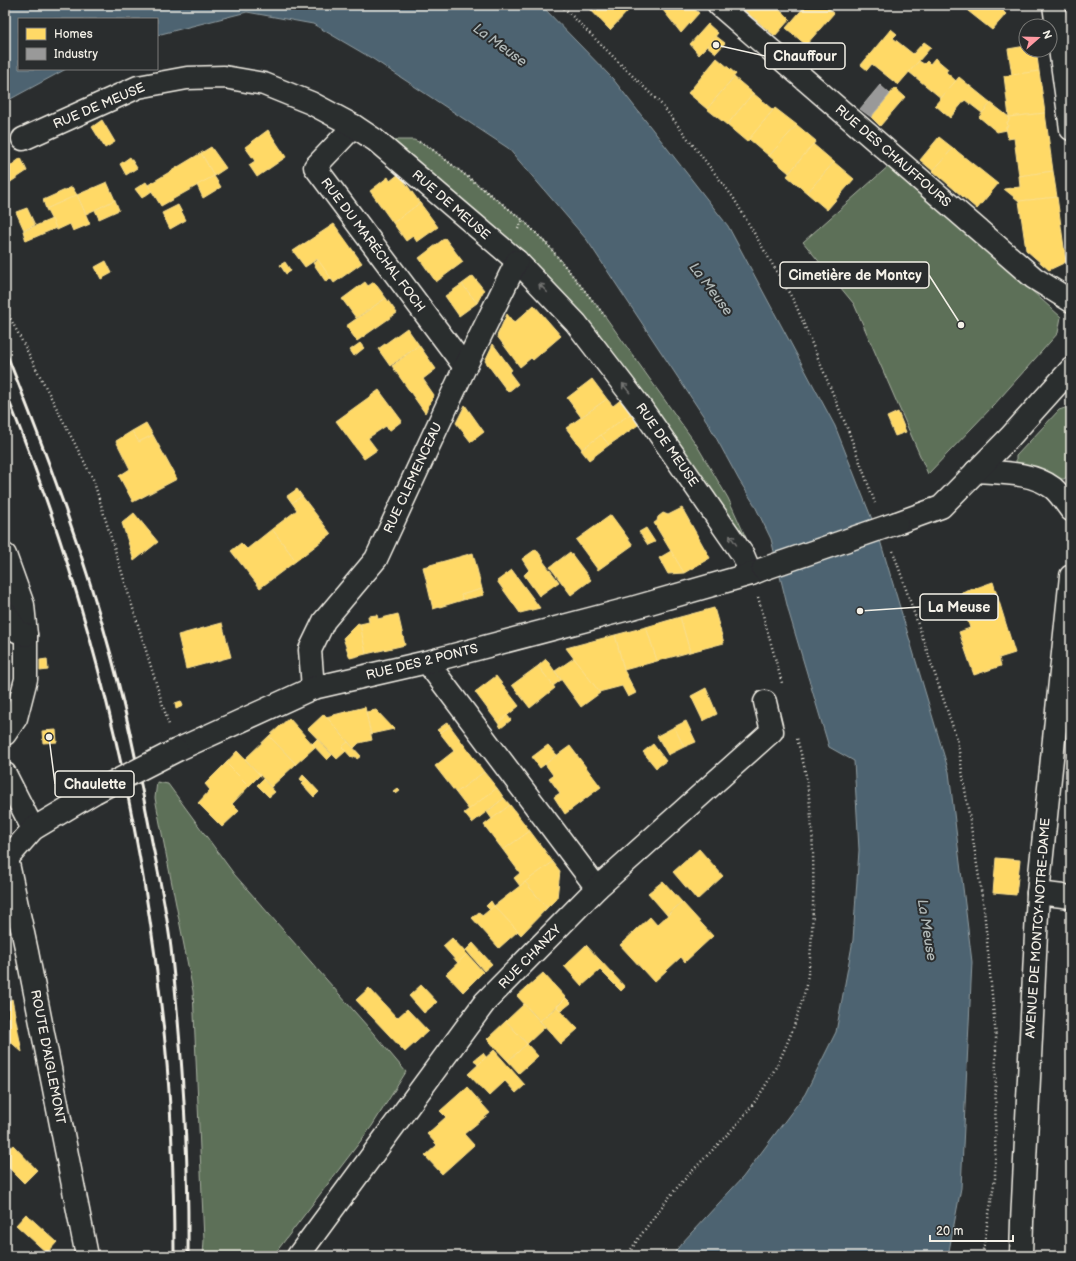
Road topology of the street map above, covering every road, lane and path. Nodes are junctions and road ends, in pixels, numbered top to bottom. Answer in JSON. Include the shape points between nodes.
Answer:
{"nodes":[{"id":1,"x":561,"y":5,"type":"edge"},
{"id":2,"x":719,"y":5,"type":"edge"},
{"id":3,"x":1054,"y":5,"type":"edge"},
{"id":4,"x":354,"y":126,"type":"junction"},
{"id":5,"x":1071,"y":129,"type":"edge"},
{"id":6,"x":23,"y":139,"type":"dead end"},
{"id":7,"x":517,"y":261,"type":"junction"},
{"id":8,"x":1071,"y":301,"type":"edge"},
{"id":9,"x":5,"y":308,"type":"edge"},
{"id":10,"x":465,"y":367,"type":"junction"},
{"id":11,"x":1071,"y":369,"type":"edge"},
{"id":12,"x":976,"y":471,"type":"junction"},
{"id":13,"x":877,"y":509,"type":"dead end"},
{"id":14,"x":1071,"y":510,"type":"edge"},
{"id":15,"x":890,"y":544,"type":"dead end"},
{"id":16,"x":5,"y":555,"type":"edge"},
{"id":17,"x":757,"y":572,"type":"junction"},
{"id":18,"x":1071,"y":576,"type":"edge"},
{"id":19,"x":5,"y":612,"type":"edge"},
{"id":20,"x":26,"y":635,"type":"junction"},
{"id":21,"x":427,"y":662,"type":"junction"},
{"id":22,"x":782,"y":685,"type":"dead end"},
{"id":23,"x":313,"y":688,"type":"junction"},
{"id":24,"x":765,"y":702,"type":"dead end"},
{"id":25,"x":5,"y":734,"type":"edge"},
{"id":26,"x":796,"y":738,"type":"dead end"},
{"id":27,"x":177,"y":750,"type":"junction"},
{"id":28,"x":5,"y":774,"type":"edge"},
{"id":29,"x":33,"y":829,"type":"junction"},
{"id":30,"x":6,"y":860,"type":"edge"},
{"id":31,"x":597,"y":888,"type":"junction"},
{"id":32,"x":1038,"y":893,"type":"junction"},
{"id":33,"x":1071,"y":897,"type":"edge"},
{"id":34,"x":87,"y":1256,"type":"edge"},
{"id":35,"x":298,"y":1256,"type":"edge"},
{"id":36,"x":627,"y":1256,"type":"edge"},
{"id":37,"x":982,"y":1256,"type":"edge"},
{"id":38,"x":1021,"y":1256,"type":"edge"}],
"edges":[{"from":1,"to":13,"type":"path","via":[[662,105],[733,197],[795,303],[848,430]]},
{"from":2,"to":8,"type":"street","name":"RUE DES CHAUFFOURS","via":[[1034,278]]},
{"from":3,"to":5,"type":"street"},
{"from":4,"to":6,"type":"street","name":"RUE DE MEUSE","via":[[311,103],[264,84],[224,77],[187,78],[138,87]]},
{"from":4,"to":7,"type":"street","name":"RUE DE MEUSE","via":[[375,140]]},
{"from":4,"to":10,"type":"street","name":"RUE DU MARÉCHAL FOCH","via":[[315,167]]},
{"from":7,"to":10,"type":"street","name":"RUE CLEMENCEAU"},
{"from":17,"to":7,"type":"street","name":"RUE DE MEUSE","one_way":true,"via":[[642,409],[576,322]]},
{"from":9,"to":27,"type":"path","via":[[93,479]]},
{"from":10,"to":23,"type":"street","name":"RUE CLEMENCEAU","via":[[376,559],[324,622],[310,650]]},
{"from":11,"to":12,"type":"street","name":"RUE DES 2 PONTS"},
{"from":12,"to":14,"type":"street","via":[[1036,478],[1054,489]]},
{"from":12,"to":17,"type":"street","name":"RUE DES 2 PONTS","bridge":true,"via":[[941,507]]},
{"from":15,"to":37,"type":"path","via":[[957,739],[984,909],[996,1038],[995,1178]]},
{"from":16,"to":20,"type":"street","via":[[23,605]]},
{"from":17,"to":21,"type":"street","name":"RUE DES 2 PONTS"},
{"from":17,"to":22,"type":"path","via":[[759,600]]},
{"from":18,"to":32,"type":"street","name":"AVENUE DE MONTCY-NOTRE-DAME"},
{"from":19,"to":20,"type":"street","via":[[17,631]]},
{"from":20,"to":25,"type":"street","via":[[26,679],[16,718]]},
{"from":21,"to":23,"type":"street","name":"RUE DES 2 PONTS"},
{"from":21,"to":31,"type":"street"},
{"from":23,"to":27,"type":"street","name":"RUE DES 2 PONTS"},
{"from":24,"to":31,"type":"street","name":"RUE CHANZY","via":[[772,730]]},
{"from":26,"to":36,"type":"path","via":[[806,776],[814,871],[810,960],[805,990],[796,1018],[774,1072],[755,1100],[671,1195]]},
{"from":27,"to":29,"type":"street","name":"RUE DES 2 PONTS","bridge":true,"via":[[95,792]]},
{"from":28,"to":29,"type":"street"},
{"from":29,"to":30,"type":"street","name":"RUE DES 2 PONTS"},
{"from":30,"to":34,"type":"street","name":"ROUTE D'AIGLEMONT"},
{"from":31,"to":35,"type":"street","name":"RUE CHANZY","via":[[485,1002]]},
{"from":32,"to":33,"type":"street"},
{"from":32,"to":38,"type":"street","name":"AVENUE DE MONTCY-NOTRE-DAME"}]}
